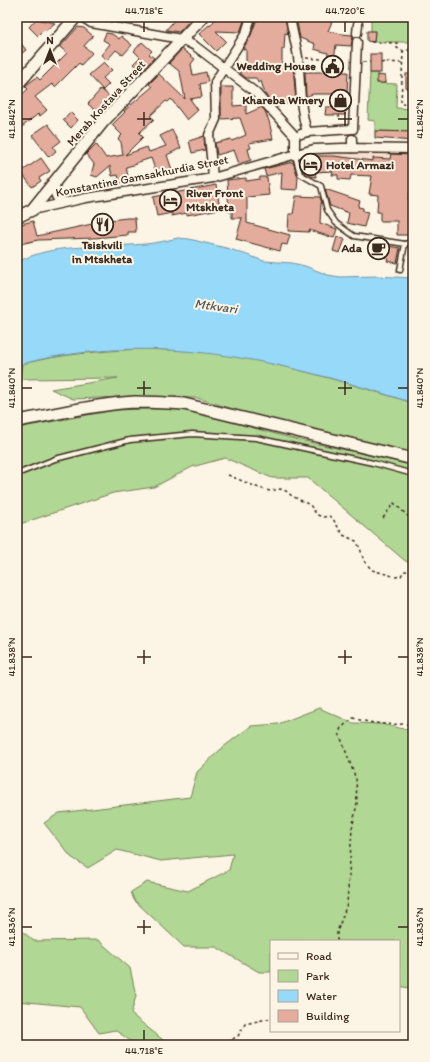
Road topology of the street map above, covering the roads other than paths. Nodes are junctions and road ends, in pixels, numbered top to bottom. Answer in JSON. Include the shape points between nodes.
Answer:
{"nodes":[{"id":1,"x":76,"y":17,"type":"edge"},
{"id":2,"x":82,"y":17,"type":"edge"},
{"id":3,"x":203,"y":17,"type":"edge"},
{"id":4,"x":250,"y":17,"type":"edge"},
{"id":5,"x":290,"y":17,"type":"edge"},
{"id":6,"x":358,"y":24,"type":"dead end"},
{"id":7,"x":358,"y":33,"type":"dead end"},
{"id":8,"x":181,"y":39,"type":"junction"},
{"id":9,"x":357,"y":42,"type":"dead end"},
{"id":10,"x":224,"y":69,"type":"junction"},
{"id":11,"x":17,"y":85,"type":"edge"},
{"id":12,"x":301,"y":134,"type":"junction"},
{"id":13,"x":352,"y":135,"type":"junction"},
{"id":14,"x":352,"y":148,"type":"junction"},
{"id":15,"x":413,"y":149,"type":"edge"},
{"id":16,"x":295,"y":155,"type":"junction"},
{"id":17,"x":213,"y":178,"type":"junction"},
{"id":18,"x":56,"y":181,"type":"junction"},
{"id":19,"x":66,"y":202,"type":"junction"},
{"id":20,"x":32,"y":210,"type":"junction"},
{"id":21,"x":17,"y":217,"type":"edge"},
{"id":22,"x":413,"y":241,"type":"edge"},
{"id":23,"x":405,"y":244,"type":"junction"},
{"id":24,"x":400,"y":270,"type":"dead end"},
{"id":25,"x":17,"y":421,"type":"edge"},
{"id":26,"x":413,"y":459,"type":"edge"},
{"id":27,"x":17,"y":474,"type":"edge"},
{"id":28,"x":413,"y":474,"type":"edge"}],
"edges":[{"from":1,"to":11,"type":"main road"},
{"from":2,"to":8,"type":"street","via":[[91,23]]},
{"from":3,"to":8,"type":"main road","name":"Merab Kostava Street"},
{"from":4,"to":10,"type":"street","via":[[246,33]]},
{"from":5,"to":12,"type":"street","via":[[298,57],[304,122]]},
{"from":6,"to":7,"type":"street"},
{"from":8,"to":10,"type":"street","via":[[195,46]]},
{"from":8,"to":18,"type":"main road","name":"Merab Kostava Street","via":[[102,124]]},
{"from":9,"to":13,"type":"street"},
{"from":10,"to":12,"type":"street","via":[[255,92]]},
{"from":10,"to":17,"type":"street","via":[[216,82],[216,119],[209,135]]},
{"from":12,"to":13,"type":"street","via":[[342,130]]},
{"from":12,"to":16,"type":"street"},
{"from":13,"to":14,"type":"street"},
{"from":14,"to":15,"type":"street","name":"Konstantine Gamsakhurdia Street"},
{"from":14,"to":16,"type":"street","name":"Konstantine Gamsakhurdia Street","via":[[314,149]]},
{"from":16,"to":17,"type":"street","name":"Konstantine Gamsakhurdia Street"},
{"from":16,"to":23,"type":"lane","via":[[300,174],[321,186],[326,210],[336,223],[354,236]]},
{"from":17,"to":19,"type":"street","name":"Konstantine Gamsakhurdia Street"},
{"from":18,"to":19,"type":"street","via":[[55,196]]},
{"from":18,"to":20,"type":"main road","name":"Merab Kostava Street"},
{"from":19,"to":20,"type":"street","name":"Konstantine Gamsakhurdia Street"},
{"from":20,"to":21,"type":"main road","name":"Konstantine Gamsakhurdia Street"},
{"from":22,"to":23,"type":"lane"},
{"from":23,"to":24,"type":"lane"},
{"from":25,"to":26,"type":"main road","via":[[134,402],[184,404]]},
{"from":27,"to":28,"type":"lane","via":[[55,460],[130,440],[192,434],[256,438]]}]}
